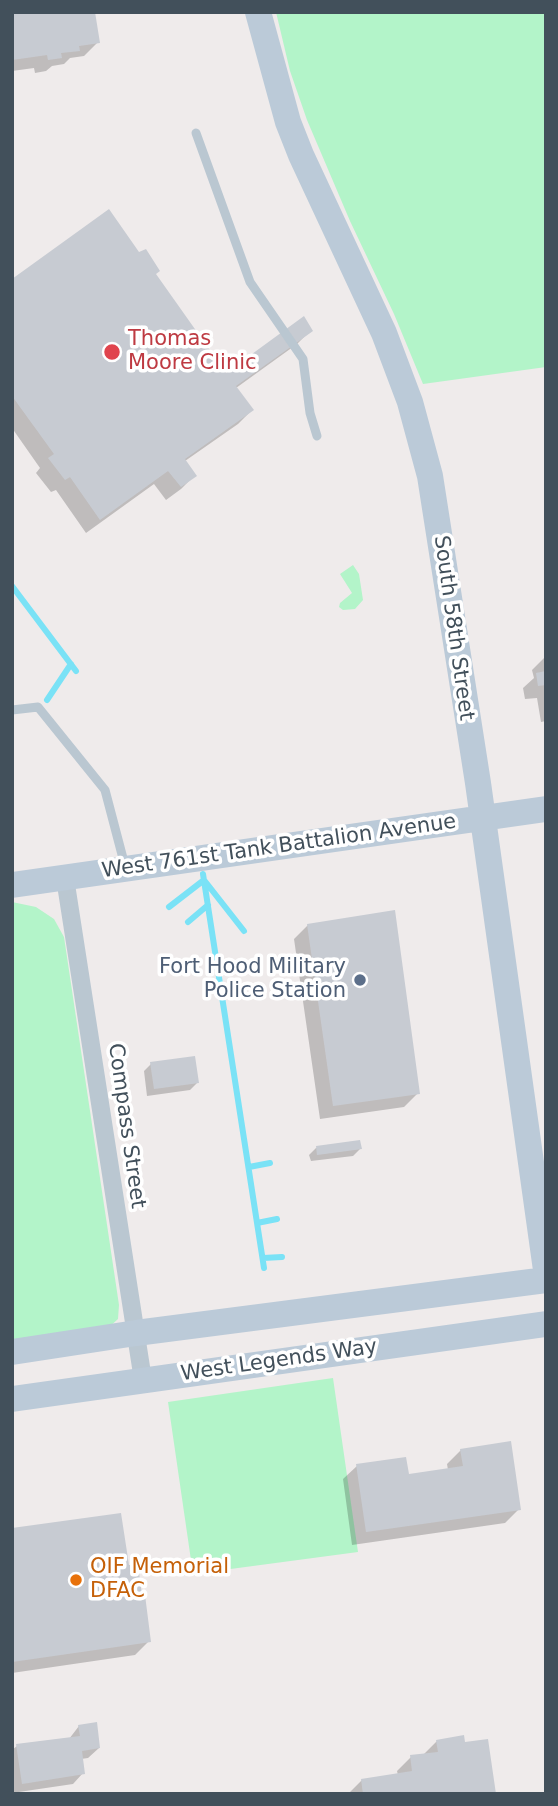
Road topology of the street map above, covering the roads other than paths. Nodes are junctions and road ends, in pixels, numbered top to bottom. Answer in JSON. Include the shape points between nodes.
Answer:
{"nodes":[{"id":1,"x":258,"y":12,"type":"edge"},
{"id":2,"x":196,"y":133,"type":"dead end"},
{"id":3,"x":317,"y":436,"type":"dead end"},
{"id":4,"x":12,"y":710,"type":"edge"},
{"id":5,"x":546,"y":809,"type":"edge"},
{"id":6,"x":482,"y":818,"type":"junction"},
{"id":7,"x":126,"y":869,"type":"junction"},
{"id":8,"x":65,"y":878,"type":"junction"},
{"id":9,"x":12,"y":885,"type":"edge"},
{"id":10,"x":546,"y":1270,"type":"edge"},
{"id":11,"x":546,"y":1280,"type":"edge"},
{"id":12,"x":546,"y":1324,"type":"edge"},
{"id":13,"x":136,"y":1333,"type":"junction"},
{"id":14,"x":12,"y":1352,"type":"edge"},
{"id":15,"x":143,"y":1380,"type":"junction"},
{"id":16,"x":12,"y":1399,"type":"edge"}],
"edges":[{"from":1,"to":6,"type":"street","name":"South 58th Street","via":[[300,155],[384,333],[410,402],[430,476]]},
{"from":2,"to":3,"type":"lane","via":[[250,282],[303,359]]},
{"from":4,"to":7,"type":"lane","via":[[38,707],[105,790]]},
{"from":5,"to":6,"type":"street","name":"West 761st Tank Battalion Avenue"},
{"from":6,"to":7,"type":"street","name":"West 761st Tank Battalion Avenue"},
{"from":6,"to":10,"type":"street","name":"South 58th Street"},
{"from":7,"to":8,"type":"street","name":"West 761st Tank Battalion Avenue"},
{"from":8,"to":9,"type":"street","name":"West 761st Tank Battalion Avenue"},
{"from":8,"to":13,"type":"street","name":"Compass Street"},
{"from":11,"to":13,"type":"street"},
{"from":12,"to":15,"type":"street","name":"West Legends Way"},
{"from":13,"to":14,"type":"street"},
{"from":13,"to":15,"type":"street","name":"Compass Street"},
{"from":15,"to":16,"type":"street","name":"West Legends Way"}]}
